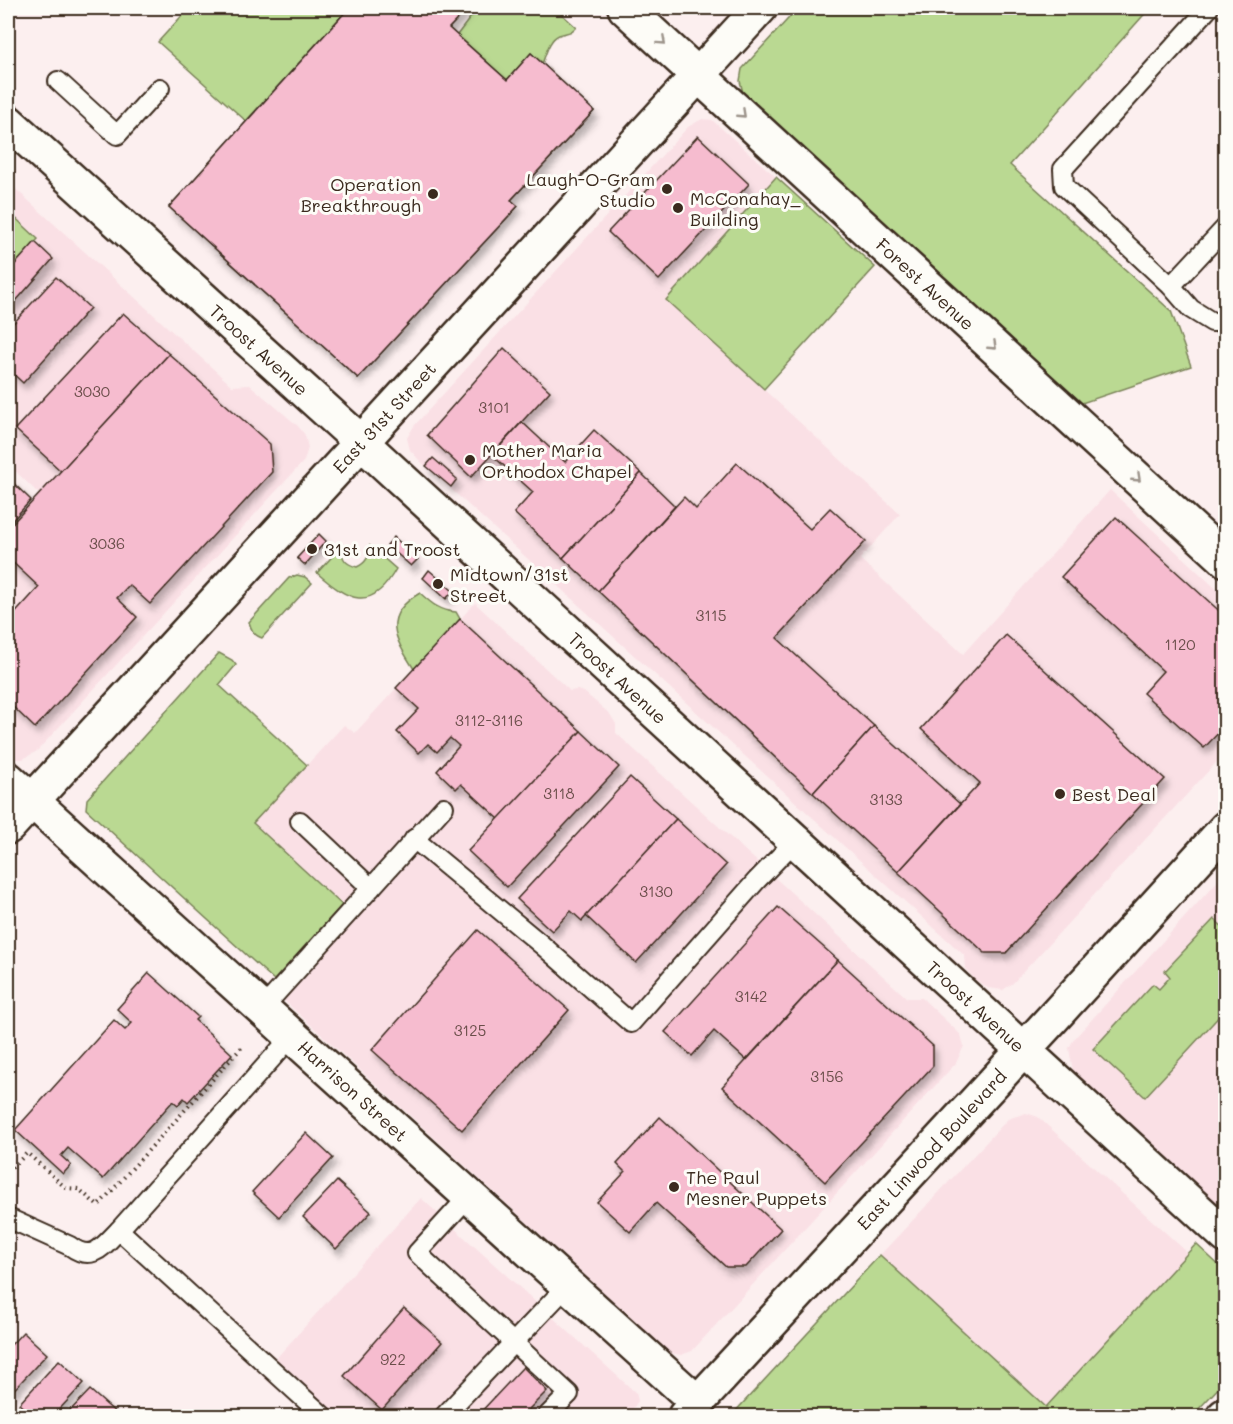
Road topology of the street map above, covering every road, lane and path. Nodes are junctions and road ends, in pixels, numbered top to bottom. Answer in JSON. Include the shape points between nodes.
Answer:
{"nodes":[{"id":1,"x":625,"y":8,"type":"edge"},
{"id":2,"x":760,"y":8,"type":"edge"},
{"id":3,"x":1209,"y":8,"type":"edge"},
{"id":4,"x":699,"y":75,"type":"junction"},
{"id":5,"x":58,"y":81,"type":"dead end"},
{"id":6,"x":160,"y":88,"type":"dead end"},
{"id":7,"x":8,"y":122,"type":"edge"},
{"id":8,"x":1226,"y":227,"type":"edge"},
{"id":9,"x":1171,"y":285,"type":"junction"},
{"id":10,"x":1226,"y":322,"type":"edge"},
{"id":11,"x":361,"y":442,"type":"junction"},
{"id":12,"x":1226,"y":560,"type":"edge"},
{"id":13,"x":8,"y":779,"type":"edge"},
{"id":14,"x":32,"y":801,"type":"junction"},
{"id":15,"x":444,"y":807,"type":"dead end"},
{"id":16,"x":300,"y":821,"type":"dead end"},
{"id":17,"x":8,"y":827,"type":"edge"},
{"id":18,"x":1226,"y":828,"type":"edge"},
{"id":19,"x":414,"y":839,"type":"junction"},
{"id":20,"x":795,"y":841,"type":"junction"},
{"id":21,"x":370,"y":888,"type":"junction"},
{"id":22,"x":262,"y":1009,"type":"junction"},
{"id":23,"x":292,"y":1036,"type":"junction"},
{"id":24,"x":243,"y":1046,"type":"dead end"},
{"id":25,"x":1023,"y":1051,"type":"junction"},
{"id":26,"x":8,"y":1172,"type":"edge"},
{"id":27,"x":469,"y":1196,"type":"junction"},
{"id":28,"x":8,"y":1218,"type":"edge"},
{"id":29,"x":118,"y":1230,"type":"junction"},
{"id":30,"x":1226,"y":1236,"type":"edge"},
{"id":31,"x":568,"y":1285,"type":"junction"},
{"id":32,"x":513,"y":1343,"type":"junction"},
{"id":33,"x":691,"y":1410,"type":"edge"},
{"id":34,"x":323,"y":1416,"type":"edge"},
{"id":35,"x":444,"y":1416,"type":"edge"},
{"id":36,"x":548,"y":1416,"type":"edge"}],
"edges":[{"from":1,"to":4,"type":"main road","name":"Forest Avenue","one_way":true},
{"from":2,"to":4,"type":"main road","name":"East 31st Street"},
{"from":3,"to":9,"type":"lane","via":[[1063,169],[1064,186]]},
{"from":4,"to":11,"type":"main road","name":"East 31st Street"},
{"from":4,"to":12,"type":"main road","name":"Forest Avenue","one_way":true},
{"from":5,"to":6,"type":"lane","via":[[117,135]]},
{"from":7,"to":11,"type":"main road","name":"Troost Avenue"},
{"from":8,"to":9,"type":"lane"},
{"from":9,"to":10,"type":"lane","via":[[1191,309],[1212,322]]},
{"from":11,"to":14,"type":"main road","name":"East 31st Street"},
{"from":11,"to":20,"type":"main road","name":"Troost Avenue"},
{"from":13,"to":14,"type":"main road","name":"Harrison Street"},
{"from":14,"to":17,"type":"main road","name":"East 31st Street"},
{"from":14,"to":22,"type":"main road","name":"Harrison Street"},
{"from":15,"to":19,"type":"lane"},
{"from":16,"to":21,"type":"lane"},
{"from":18,"to":25,"type":"main road","name":"East Linwood Boulevard"},
{"from":19,"to":20,"type":"lane","via":[[631,1023]]},
{"from":19,"to":21,"type":"lane"},
{"from":20,"to":25,"type":"main road","name":"Troost Avenue"},
{"from":21,"to":22,"type":"lane"},
{"from":22,"to":23,"type":"main road","name":"Harrison Street"},
{"from":23,"to":27,"type":"main road","name":"Harrison Street"},
{"from":23,"to":29,"type":"lane"},
{"from":24,"to":26,"type":"path","via":[[98,1206],[79,1189],[66,1188],[27,1153]]},
{"from":25,"to":30,"type":"main road","name":"Troost Avenue"},
{"from":25,"to":33,"type":"main road","name":"East Linwood Boulevard"},
{"from":27,"to":31,"type":"main road","name":"Harrison Street"},
{"from":27,"to":32,"type":"lane","via":[[417,1253]]},
{"from":28,"to":29,"type":"lane","via":[[85,1253],[100,1249]]},
{"from":29,"to":34,"type":"lane"},
{"from":31,"to":32,"type":"lane"},
{"from":31,"to":33,"type":"main road","name":"Harrison Street"},
{"from":32,"to":35,"type":"lane"},
{"from":32,"to":36,"type":"lane","via":[[568,1394]]}]}
